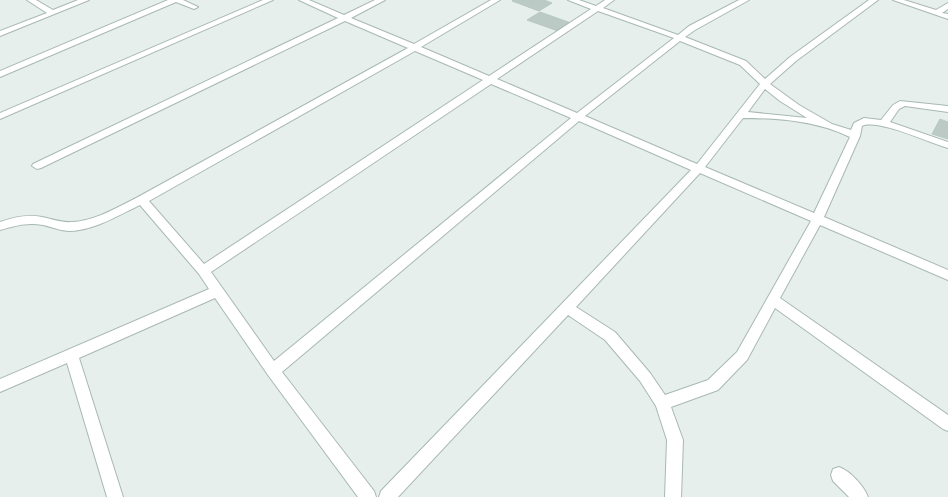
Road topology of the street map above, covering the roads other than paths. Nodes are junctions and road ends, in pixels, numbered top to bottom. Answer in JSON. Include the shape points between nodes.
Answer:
{"nodes":[{"id":1,"x":31,"y":0,"type":"edge"},
{"id":2,"x":85,"y":0,"type":"edge"},
{"id":3,"x":174,"y":0,"type":"edge"},
{"id":4,"x":177,"y":0,"type":"edge"},
{"id":5,"x":269,"y":0,"type":"edge"},
{"id":6,"x":303,"y":0,"type":"edge"},
{"id":7,"x":381,"y":0,"type":"edge"},
{"id":8,"x":496,"y":0,"type":"edge"},
{"id":9,"x":572,"y":0,"type":"edge"},
{"id":10,"x":610,"y":0,"type":"edge"},
{"id":11,"x":745,"y":0,"type":"edge"},
{"id":12,"x":874,"y":0,"type":"edge"},
{"id":13,"x":896,"y":0,"type":"edge"},
{"id":14,"x":948,"y":5,"type":"edge"},
{"id":15,"x":194,"y":7,"type":"dead end"},
{"id":16,"x":598,"y":8,"type":"junction"},
{"id":17,"x":53,"y":13,"type":"junction"},
{"id":18,"x":937,"y":13,"type":"junction"},
{"id":19,"x":948,"y":17,"type":"edge"},
{"id":20,"x":343,"y":18,"type":"junction"},
{"id":21,"x":0,"y":34,"type":"edge"},
{"id":22,"x":678,"y":38,"type":"junction"},
{"id":23,"x":414,"y":48,"type":"junction"},
{"id":24,"x":0,"y":74,"type":"edge"},
{"id":25,"x":491,"y":80,"type":"junction"},
{"id":26,"x":765,"y":84,"type":"junction"},
{"id":27,"x":948,"y":109,"type":"edge"},
{"id":28,"x":0,"y":116,"type":"edge"},
{"id":29,"x":740,"y":116,"type":"junction"},
{"id":30,"x":578,"y":117,"type":"junction"},
{"id":31,"x":884,"y":123,"type":"junction"},
{"id":32,"x":828,"y":125,"type":"junction"},
{"id":33,"x":855,"y":136,"type":"junction"},
{"id":34,"x":948,"y":146,"type":"edge"},
{"id":35,"x":37,"y":166,"type":"dead end"},
{"id":36,"x":698,"y":169,"type":"junction"},
{"id":37,"x":142,"y":200,"type":"junction"},
{"id":38,"x":818,"y":220,"type":"junction"},
{"id":39,"x":0,"y":226,"type":"edge"},
{"id":40,"x":203,"y":271,"type":"junction"},
{"id":41,"x":948,"y":275,"type":"edge"},
{"id":42,"x":218,"y":291,"type":"junction"},
{"id":43,"x":773,"y":300,"type":"junction"},
{"id":44,"x":567,"y":308,"type":"junction"},
{"id":45,"x":71,"y":354,"type":"junction"},
{"id":46,"x":273,"y":371,"type":"junction"},
{"id":47,"x":0,"y":386,"type":"edge"},
{"id":48,"x":662,"y":403,"type":"junction"},
{"id":49,"x":948,"y":424,"type":"edge"},
{"id":50,"x":838,"y":475,"type":"dead end"},
{"id":51,"x":115,"y":497,"type":"edge"},
{"id":52,"x":368,"y":497,"type":"edge"},
{"id":53,"x":387,"y":497,"type":"edge"},
{"id":54,"x":673,"y":497,"type":"edge"},
{"id":55,"x":860,"y":497,"type":"edge"}],
"edges":[{"from":1,"to":17,"type":"street"},
{"from":2,"to":17,"type":"street"},
{"from":3,"to":24,"type":"street"},
{"from":4,"to":15,"type":"street"},
{"from":5,"to":28,"type":"street"},
{"from":6,"to":20,"type":"street"},
{"from":7,"to":20,"type":"street"},
{"from":8,"to":23,"type":"street"},
{"from":9,"to":16,"type":"street"},
{"from":10,"to":16,"type":"street"},
{"from":11,"to":22,"type":"street"},
{"from":12,"to":26,"type":"street"},
{"from":13,"to":18,"type":"street"},
{"from":14,"to":18,"type":"street"},
{"from":16,"to":22,"type":"street"},
{"from":16,"to":25,"type":"street"},
{"from":17,"to":21,"type":"street"},
{"from":18,"to":19,"type":"street"},
{"from":20,"to":23,"type":"street"},
{"from":20,"to":35,"type":"street"},
{"from":22,"to":26,"type":"street","via":[[743,63]]},
{"from":22,"to":30,"type":"street"},
{"from":23,"to":25,"type":"street"},
{"from":23,"to":37,"type":"street"},
{"from":25,"to":30,"type":"street"},
{"from":25,"to":40,"type":"street"},
{"from":26,"to":29,"type":"street"},
{"from":26,"to":32,"type":"street","via":[[803,112]]},
{"from":27,"to":31,"type":"street","via":[[903,103],[896,107]]},
{"from":29,"to":32,"type":"street","via":[[758,115]]},
{"from":29,"to":36,"type":"street"},
{"from":30,"to":36,"type":"street"},
{"from":30,"to":46,"type":"street"},
{"from":31,"to":33,"type":"street","via":[[864,121],[857,125]]},
{"from":31,"to":34,"type":"street"},
{"from":32,"to":33,"type":"street"},
{"from":33,"to":38,"type":"street"},
{"from":36,"to":38,"type":"street"},
{"from":36,"to":44,"type":"street"},
{"from":37,"to":39,"type":"street","via":[[103,218],[77,226],[61,226],[24,219]]},
{"from":37,"to":40,"type":"street"},
{"from":38,"to":41,"type":"street"},
{"from":38,"to":43,"type":"street"},
{"from":40,"to":42,"type":"street"},
{"from":42,"to":45,"type":"street"},
{"from":42,"to":46,"type":"street"},
{"from":43,"to":48,"type":"street","via":[[742,356],[713,385]]},
{"from":43,"to":49,"type":"street"},
{"from":44,"to":48,"type":"street","via":[[610,336],[645,377]]},
{"from":44,"to":53,"type":"street"},
{"from":45,"to":47,"type":"street"},
{"from":45,"to":51,"type":"street"},
{"from":46,"to":52,"type":"street"},
{"from":48,"to":54,"type":"street","via":[[675,440]]},
{"from":50,"to":55,"type":"street"}]}
